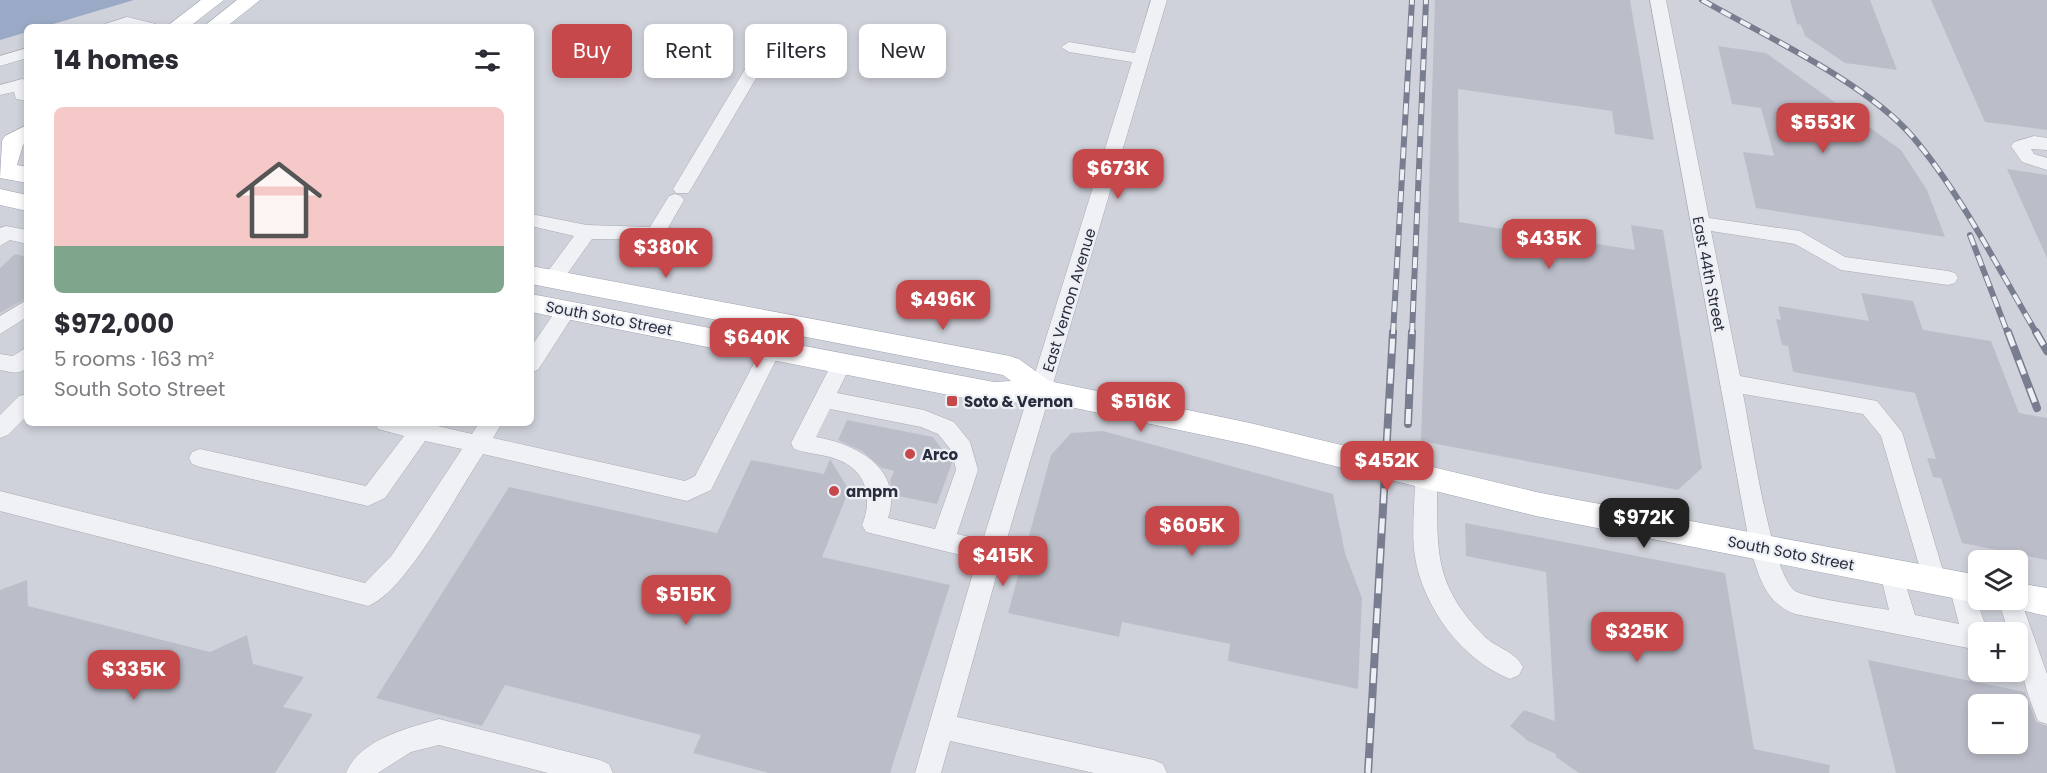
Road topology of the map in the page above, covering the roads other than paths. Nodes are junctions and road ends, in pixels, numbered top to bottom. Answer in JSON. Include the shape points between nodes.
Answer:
{"nodes":[{"id":1,"x":213,"y":0,"type":"edge"},
{"id":2,"x":250,"y":0,"type":"edge"},
{"id":3,"x":1159,"y":0,"type":"edge"},
{"id":4,"x":1658,"y":0,"type":"edge"},
{"id":5,"x":121,"y":24,"type":"edge"},
{"id":6,"x":136,"y":24,"type":"edge"},
{"id":7,"x":180,"y":24,"type":"edge"},
{"id":8,"x":217,"y":24,"type":"edge"},
{"id":9,"x":1069,"y":47,"type":"dead end"},
{"id":10,"x":24,"y":54,"type":"edge"},
{"id":11,"x":1141,"y":59,"type":"junction"},
{"id":12,"x":0,"y":61,"type":"edge"},
{"id":13,"x":748,"y":78,"type":"edge"},
{"id":14,"x":24,"y":87,"type":"edge"},
{"id":15,"x":0,"y":90,"type":"edge"},
{"id":16,"x":24,"y":134,"type":"edge"},
{"id":17,"x":2047,"y":144,"type":"edge"},
{"id":18,"x":9,"y":163,"type":"edge"},
{"id":19,"x":2047,"y":164,"type":"edge"},
{"id":20,"x":24,"y":173,"type":"edge"},
{"id":21,"x":0,"y":197,"type":"edge"},
{"id":22,"x":24,"y":202,"type":"edge"},
{"id":23,"x":534,"y":221,"type":"edge"},
{"id":24,"x":1700,"y":223,"type":"junction"},
{"id":25,"x":587,"y":232,"type":"junction"},
{"id":26,"x":655,"y":234,"type":"junction"},
{"id":27,"x":691,"y":235,"type":"dead end"},
{"id":28,"x":24,"y":236,"type":"edge"},
{"id":29,"x":0,"y":239,"type":"edge"},
{"id":30,"x":542,"y":277,"type":"edge"},
{"id":31,"x":1948,"y":278,"type":"dead end"},
{"id":32,"x":585,"y":285,"type":"junction"},
{"id":33,"x":534,"y":304,"type":"edge"},
{"id":34,"x":24,"y":309,"type":"edge"},
{"id":35,"x":566,"y":311,"type":"junction"},
{"id":36,"x":0,"y":326,"type":"edge"},
{"id":37,"x":771,"y":350,"type":"junction"},
{"id":38,"x":534,"y":359,"type":"edge"},
{"id":39,"x":842,"y":363,"type":"junction"},
{"id":40,"x":1730,"y":383,"type":"junction"},
{"id":41,"x":1042,"y":390,"type":"junction"},
{"id":42,"x":824,"y":399,"type":"junction"},
{"id":43,"x":24,"y":405,"type":"edge"},
{"id":44,"x":401,"y":426,"type":"edge"},
{"id":45,"x":489,"y":426,"type":"edge"},
{"id":46,"x":0,"y":429,"type":"edge"},
{"id":47,"x":420,"y":430,"type":"junction"},
{"id":48,"x":478,"y":443,"type":"junction"},
{"id":49,"x":200,"y":458,"type":"dead end"},
{"id":50,"x":1426,"y":478,"type":"junction"},
{"id":51,"x":0,"y":501,"type":"edge"},
{"id":52,"x":943,"y":541,"type":"junction"},
{"id":53,"x":1761,"y":547,"type":"junction"},
{"id":54,"x":991,"y":552,"type":"junction"},
{"id":55,"x":1892,"y":573,"type":"junction"},
{"id":56,"x":1958,"y":585,"type":"edge"},
{"id":57,"x":2028,"y":599,"type":"edge"},
{"id":58,"x":2047,"y":602,"type":"edge"},
{"id":59,"x":1971,"y":622,"type":"edge"},
{"id":60,"x":1905,"y":625,"type":"junction"},
{"id":61,"x":1968,"y":637,"type":"edge"},
{"id":62,"x":2028,"y":663,"type":"edge"},
{"id":63,"x":1510,"y":667,"type":"dead end"},
{"id":64,"x":2047,"y":712,"type":"edge"},
{"id":65,"x":941,"y":726,"type":"junction"},
{"id":66,"x":359,"y":773,"type":"edge"},
{"id":67,"x":600,"y":773,"type":"edge"},
{"id":68,"x":928,"y":773,"type":"edge"},
{"id":69,"x":1154,"y":773,"type":"edge"}],
"edges":[{"from":1,"to":7,"type":"main road"},
{"from":2,"to":8,"type":"main road"},
{"from":3,"to":11,"type":"street","name":"East Vernon Avenue"},
{"from":4,"to":24,"type":"street","name":"East 44th Street"},
{"from":5,"to":6,"type":"street"},
{"from":9,"to":11,"type":"street"},
{"from":10,"to":12,"type":"street"},
{"from":11,"to":41,"type":"street","name":"East Vernon Avenue"},
{"from":13,"to":26,"type":"street"},
{"from":14,"to":15,"type":"street"},
{"from":16,"to":18,"type":"main road","via":[[13,141]]},
{"from":17,"to":19,"type":"street","via":[[2020,146],[2028,158]]},
{"from":18,"to":20,"type":"main road"},
{"from":21,"to":22,"type":"main road"},
{"from":23,"to":25,"type":"street"},
{"from":24,"to":31,"type":"street","via":[[1800,238],[1841,263]]},
{"from":24,"to":40,"type":"street","name":"East 44th Street"},
{"from":25,"to":26,"type":"street"},
{"from":25,"to":30,"type":"street"},
{"from":26,"to":27,"type":"street"},
{"from":28,"to":29,"type":"street","via":[[6,233]]},
{"from":30,"to":32,"type":"main road","name":"South Soto Street"},
{"from":32,"to":35,"type":"main road"},
{"from":32,"to":41,"type":"main road","name":"South Soto Street","via":[[1010,366]]},
{"from":33,"to":35,"type":"main road","name":"South Soto Street"},
{"from":34,"to":36,"type":"street"},
{"from":35,"to":37,"type":"main road","name":"South Soto Street"},
{"from":35,"to":38,"type":"street"},
{"from":37,"to":39,"type":"main road","name":"South Soto Street"},
{"from":37,"to":48,"type":"street","via":[[703,483],[687,491]]},
{"from":39,"to":41,"type":"main road","name":"South Soto Street","via":[[994,393]]},
{"from":39,"to":42,"type":"street"},
{"from":40,"to":53,"type":"street","name":"East 44th Street"},
{"from":40,"to":56,"type":"street","via":[[1869,407],[1891,432]]},
{"from":41,"to":50,"type":"main road","name":"South Soto Street","via":[[1239,432]]},
{"from":41,"to":54,"type":"street","name":"East Vernon Avenue"},
{"from":42,"to":52,"type":"street","via":[[924,419],[946,428],[962,448],[967,470]]},
{"from":42,"to":52,"type":"street","via":[[802,443],[861,460],[880,489],[882,503],[874,525]]},
{"from":43,"to":46,"type":"street"},
{"from":44,"to":47,"type":"street"},
{"from":45,"to":48,"type":"street"},
{"from":47,"to":48,"type":"street"},
{"from":47,"to":49,"type":"street","via":[[377,491],[368,496]]},
{"from":48,"to":51,"type":"street","via":[[400,562],[368,595]]},
{"from":50,"to":53,"type":"main road","name":"South Soto Street","via":[[1536,504]]},
{"from":50,"to":63,"type":"street","via":[[1426,555],[1435,591],[1476,645]]},
{"from":52,"to":54,"type":"street"},
{"from":53,"to":55,"type":"main road","name":"South Soto Street"},
{"from":53,"to":60,"type":"street","name":"East 44th Street","via":[[1783,599]]},
{"from":54,"to":65,"type":"street","name":"East Vernon Avenue"},
{"from":55,"to":56,"type":"main road","name":"South Soto Street"},
{"from":55,"to":60,"type":"street"},
{"from":56,"to":59,"type":"street"},
{"from":57,"to":58,"type":"main road"},
{"from":60,"to":61,"type":"street"},
{"from":62,"to":64,"type":"street"},
{"from":65,"to":68,"type":"street","name":"East Vernon Avenue"},
{"from":65,"to":69,"type":"street"},
{"from":66,"to":67,"type":"street","via":[[405,741],[439,732]]}]}
